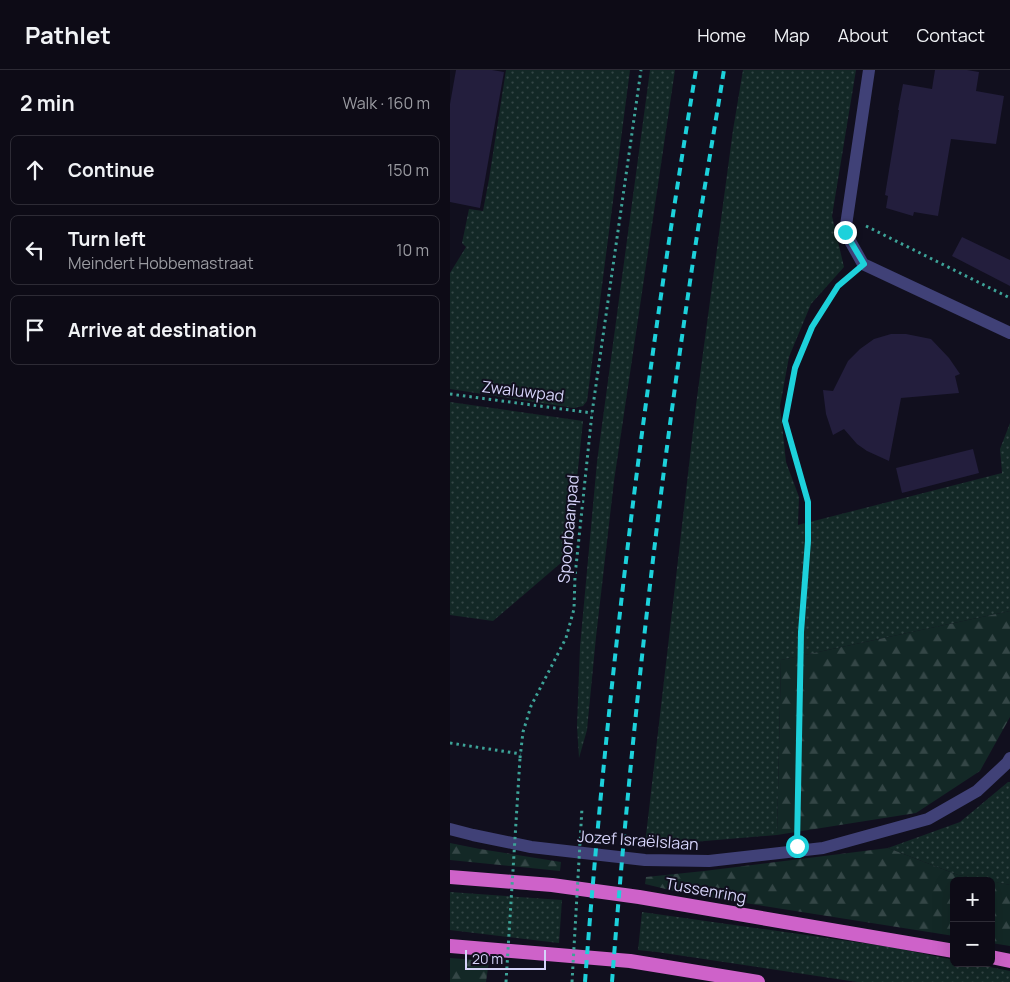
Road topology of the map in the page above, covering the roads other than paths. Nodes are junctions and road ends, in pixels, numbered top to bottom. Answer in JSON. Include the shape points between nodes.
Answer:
{"nodes":[{"id":1,"x":869,"y":70,"type":"edge"},
{"id":2,"x":1010,"y":333,"type":"edge"},
{"id":3,"x":1010,"y":758,"type":"edge"},
{"id":4,"x":450,"y":828,"type":"edge"},
{"id":5,"x":450,"y":877,"type":"edge"},
{"id":6,"x":450,"y":946,"type":"edge"},
{"id":7,"x":950,"y":950,"type":"edge"},
{"id":8,"x":995,"y":959,"type":"edge"},
{"id":9,"x":1010,"y":961,"type":"edge"},
{"id":10,"x":758,"y":982,"type":"edge"}],
"edges":[{"from":1,"to":2,"type":"street","via":[[845,232],[864,264]]},
{"from":3,"to":4,"type":"street","name":"Jozef Israëlslaan","via":[[978,791],[928,819],[823,848],[709,861],[645,860],[531,847]]},
{"from":5,"to":7,"type":"highway","name":"Tussenring","via":[[639,896]]},
{"from":6,"to":10,"type":"highway","via":[[630,961]]},
{"from":8,"to":9,"type":"highway"}]}
